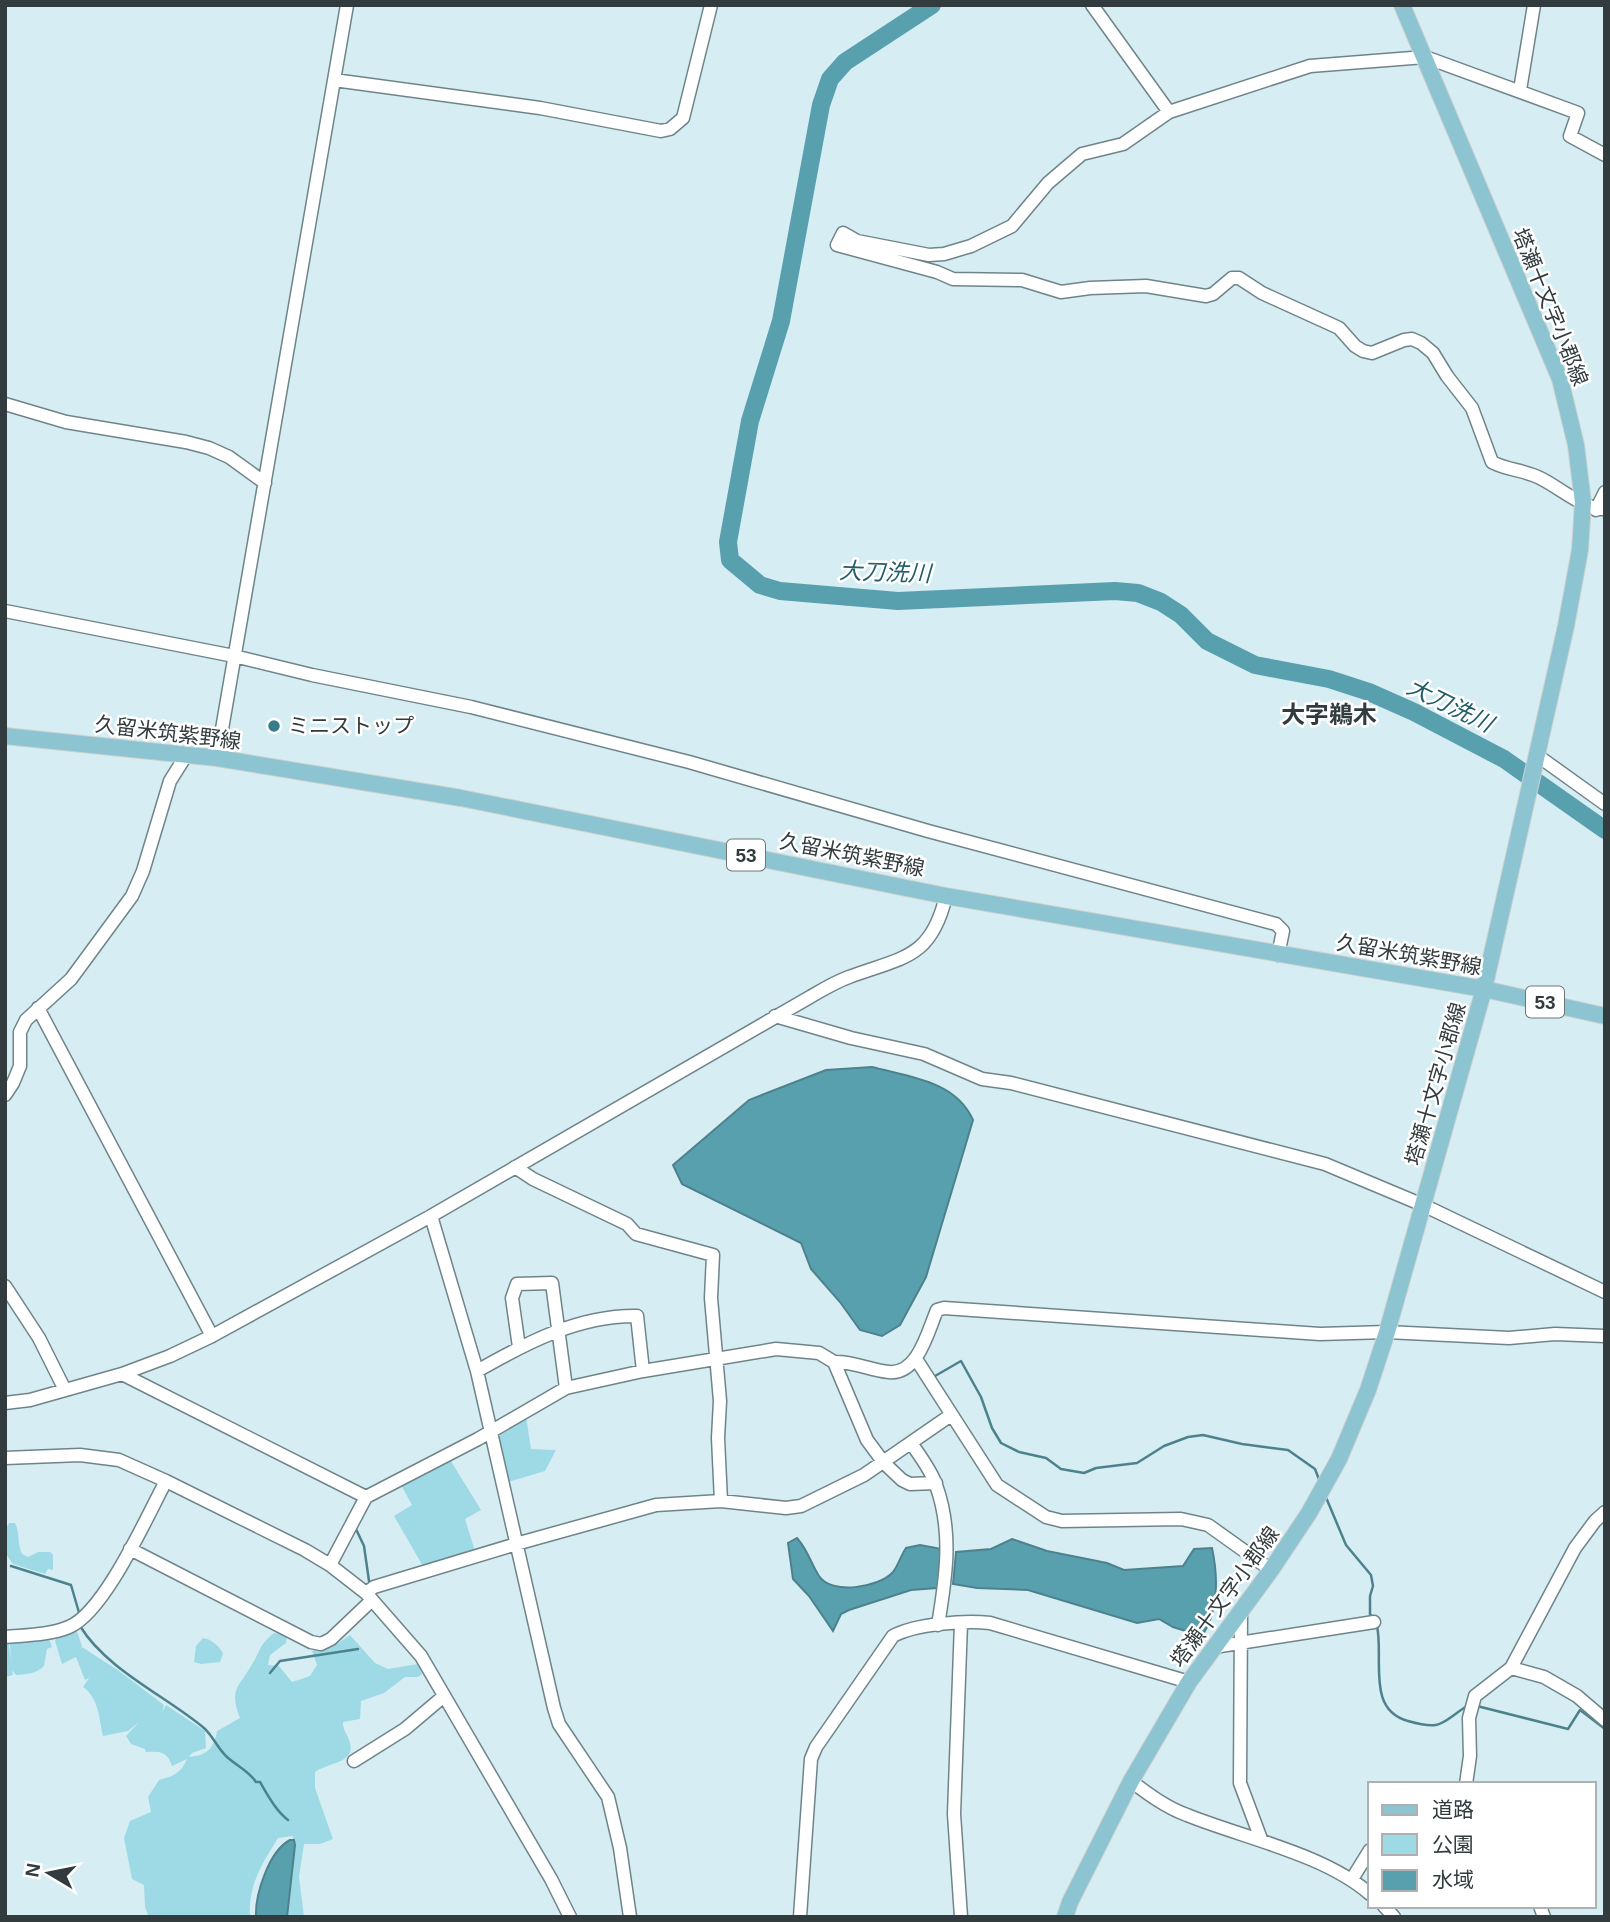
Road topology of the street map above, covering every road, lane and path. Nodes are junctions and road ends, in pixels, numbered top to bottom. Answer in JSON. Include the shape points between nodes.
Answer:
{"nodes":[{"id":1,"x":347,"y":5,"type":"edge"},
{"id":2,"x":711,"y":5,"type":"edge"},
{"id":3,"x":1092,"y":5,"type":"edge"},
{"id":4,"x":1402,"y":5,"type":"edge"},
{"id":5,"x":1534,"y":5,"type":"edge"},
{"id":6,"x":1425,"y":57,"type":"junction"},
{"id":7,"x":334,"y":80,"type":"junction"},
{"id":8,"x":1520,"y":90,"type":"junction"},
{"id":9,"x":1169,"y":112,"type":"junction"},
{"id":10,"x":1605,"y":155,"type":"edge"},
{"id":11,"x":5,"y":404,"type":"edge"},
{"id":12,"x":265,"y":483,"type":"junction"},
{"id":13,"x":1605,"y":492,"type":"edge"},
{"id":14,"x":1595,"y":507,"type":"edge"},
{"id":15,"x":5,"y":611,"type":"edge"},
{"id":16,"x":234,"y":656,"type":"junction"},
{"id":17,"x":5,"y":736,"type":"edge"},
{"id":18,"x":187,"y":754,"type":"junction"},
{"id":19,"x":217,"y":758,"type":"junction"},
{"id":20,"x":1537,"y":759,"type":"junction"},
{"id":21,"x":1605,"y":804,"type":"edge"},
{"id":22,"x":946,"y":896,"type":"junction"},
{"id":23,"x":1278,"y":955,"type":"junction"},
{"id":24,"x":1484,"y":989,"type":"junction"},
{"id":25,"x":38,"y":1008,"type":"junction"},
{"id":26,"x":775,"y":1016,"type":"junction"},
{"id":27,"x":1605,"y":1016,"type":"edge"},
{"id":28,"x":5,"y":1095,"type":"edge"},
{"id":29,"x":515,"y":1167,"type":"junction"},
{"id":30,"x":1423,"y":1205,"type":"junction"},
{"id":31,"x":431,"y":1216,"type":"junction"},
{"id":32,"x":5,"y":1286,"type":"edge"},
{"id":33,"x":1605,"y":1292,"type":"edge"},
{"id":34,"x":558,"y":1330,"type":"junction"},
{"id":35,"x":1387,"y":1332,"type":"junction"},
{"id":36,"x":212,"y":1336,"type":"junction"},
{"id":37,"x":1605,"y":1336,"type":"edge"},
{"id":38,"x":519,"y":1347,"type":"junction"},
{"id":39,"x":717,"y":1359,"type":"junction"},
{"id":40,"x":916,"y":1359,"type":"junction"},
{"id":41,"x":834,"y":1362,"type":"junction"},
{"id":42,"x":477,"y":1371,"type":"junction"},
{"id":43,"x":643,"y":1371,"type":"junction"},
{"id":44,"x":122,"y":1374,"type":"junction"},
{"id":45,"x":566,"y":1388,"type":"junction"},
{"id":46,"x":65,"y":1390,"type":"junction"},
{"id":47,"x":5,"y":1403,"type":"edge"},
{"id":48,"x":951,"y":1415,"type":"junction"},
{"id":49,"x":491,"y":1430,"type":"junction"},
{"id":50,"x":911,"y":1443,"type":"junction"},
{"id":51,"x":5,"y":1458,"type":"edge"},
{"id":52,"x":884,"y":1463,"type":"junction"},
{"id":53,"x":166,"y":1481,"type":"junction"},
{"id":54,"x":936,"y":1483,"type":"junction"},
{"id":55,"x":366,"y":1497,"type":"junction"},
{"id":56,"x":722,"y":1501,"type":"junction"},
{"id":57,"x":1605,"y":1512,"type":"edge"},
{"id":58,"x":518,"y":1545,"type":"junction"},
{"id":59,"x":130,"y":1549,"type":"junction"},
{"id":60,"x":330,"y":1565,"type":"junction"},
{"id":61,"x":1271,"y":1570,"type":"junction"},
{"id":62,"x":369,"y":1596,"type":"junction"},
{"id":63,"x":1241,"y":1612,"type":"junction"},
{"id":64,"x":1374,"y":1622,"type":"dead end"},
{"id":65,"x":961,"y":1623,"type":"junction"},
{"id":66,"x":938,"y":1625,"type":"junction"},
{"id":67,"x":5,"y":1637,"type":"edge"},
{"id":68,"x":1240,"y":1643,"type":"junction"},
{"id":69,"x":1214,"y":1647,"type":"junction"},
{"id":70,"x":1511,"y":1668,"type":"junction"},
{"id":71,"x":1189,"y":1682,"type":"junction"},
{"id":72,"x":444,"y":1696,"type":"junction"},
{"id":73,"x":1605,"y":1720,"type":"edge"},
{"id":74,"x":354,"y":1761,"type":"dead end"},
{"id":75,"x":1131,"y":1781,"type":"junction"},
{"id":76,"x":1466,"y":1782,"type":"edge"},
{"id":77,"x":1261,"y":1839,"type":"junction"},
{"id":78,"x":1368,"y":1853,"type":"edge"},
{"id":79,"x":1352,"y":1879,"type":"junction"},
{"id":80,"x":1368,"y":1892,"type":"edge"},
{"id":81,"x":570,"y":1917,"type":"edge"},
{"id":82,"x":630,"y":1917,"type":"edge"},
{"id":83,"x":800,"y":1917,"type":"edge"},
{"id":84,"x":961,"y":1917,"type":"edge"},
{"id":85,"x":1065,"y":1917,"type":"edge"}],
"edges":[{"from":1,"to":7,"type":"street"},
{"from":2,"to":7,"type":"street","via":[[683,118],[661,131],[540,108]]},
{"from":3,"to":9,"type":"street"},
{"from":4,"to":6,"type":"main road","name":"塔瀬十文字小郡線"},
{"from":5,"to":8,"type":"street"},
{"from":6,"to":8,"type":"street"},
{"from":6,"to":9,"type":"street","via":[[1310,66]]},
{"from":6,"to":14,"type":"main road","name":"塔瀬十文字小郡線","via":[[1560,379]]},
{"from":7,"to":12,"type":"street"},
{"from":8,"to":10,"type":"street","via":[[1578,113],[1570,136]]},
{"from":9,"to":14,"type":"street","via":[[1123,144],[1082,154],[1048,183],[1012,226],[971,246],[929,255],[857,241],[844,233],[837,245],[953,279],[1022,280],[1061,292],[1134,286],[1206,296],[1239,278],[1339,328],[1363,351],[1372,353],[1404,340],[1421,343],[1472,408],[1492,462],[1538,477]]},
{"from":11,"to":12,"type":"street","via":[[66,422],[209,448]]},
{"from":12,"to":16,"type":"street"},
{"from":13,"to":14,"type":"street"},
{"from":14,"to":20,"type":"main road","name":"塔瀬十文字小郡線","via":[[1580,550]]},
{"from":15,"to":16,"type":"street"},
{"from":16,"to":19,"type":"street"},
{"from":16,"to":23,"type":"street","via":[[471,707],[689,762],[1250,916],[1283,931]]},
{"from":17,"to":18,"type":"main road","name":"久留米筑紫野線","number":"53"},
{"from":18,"to":19,"type":"main road","name":"久留米筑紫野線","number":"53"},
{"from":18,"to":25,"type":"street","via":[[170,780],[132,896],[71,979]]},
{"from":19,"to":22,"type":"main road","name":"久留米筑紫野線","number":"53","via":[[461,798]]},
{"from":20,"to":21,"type":"street"},
{"from":20,"to":24,"type":"main road","name":"塔瀬十文字小郡線"},
{"from":22,"to":23,"type":"main road","name":"久留米筑紫野線","number":"53"},
{"from":22,"to":26,"type":"street","via":[[930,938],[911,955],[846,978]]},
{"from":23,"to":24,"type":"main road","name":"久留米筑紫野線","number":"53"},
{"from":24,"to":27,"type":"main road","name":"久留米筑紫野線","number":"53"},
{"from":24,"to":30,"type":"main road","name":"塔瀬十文字小郡線"},
{"from":25,"to":28,"type":"street","via":[[20,1032],[20,1066]]},
{"from":25,"to":36,"type":"street"},
{"from":26,"to":29,"type":"street"},
{"from":26,"to":30,"type":"street","via":[[924,1054],[982,1079],[1325,1164]]},
{"from":29,"to":31,"type":"street"},
{"from":29,"to":39,"type":"street","via":[[627,1224],[636,1234],[713,1255],[711,1298]]},
{"from":30,"to":33,"type":"street"},
{"from":30,"to":35,"type":"main road","name":"塔瀬十文字小郡線"},
{"from":31,"to":36,"type":"street"},
{"from":31,"to":42,"type":"street"},
{"from":32,"to":46,"type":"street"},
{"from":34,"to":38,"type":"street"},
{"from":34,"to":38,"type":"street","via":[[552,1283],[517,1284],[512,1298]]},
{"from":34,"to":43,"type":"street","via":[[637,1316]]},
{"from":34,"to":45,"type":"street"},
{"from":35,"to":37,"type":"street","via":[[1509,1338]]},
{"from":35,"to":40,"type":"street","via":[[1320,1334],[944,1308],[937,1310]]},
{"from":35,"to":61,"type":"main road","name":"塔瀬十文字小郡線","via":[[1339,1459]]},
{"from":36,"to":44,"type":"street"},
{"from":38,"to":42,"type":"street"},
{"from":39,"to":41,"type":"street","via":[[775,1349],[819,1353]]},
{"from":39,"to":43,"type":"street"},
{"from":39,"to":56,"type":"street"},
{"from":40,"to":41,"type":"street","via":[[890,1373]]},
{"from":40,"to":48,"type":"street"},
{"from":41,"to":52,"type":"street","via":[[863,1431]]},
{"from":42,"to":49,"type":"street"},
{"from":43,"to":45,"type":"street"},
{"from":44,"to":46,"type":"street"},
{"from":44,"to":55,"type":"street"},
{"from":45,"to":49,"type":"street"},
{"from":46,"to":47,"type":"street"},
{"from":48,"to":50,"type":"street"},
{"from":48,"to":61,"type":"street","via":[[998,1485],[1046,1517],[1080,1522],[1196,1521]]},
{"from":49,"to":55,"type":"street"},
{"from":49,"to":58,"type":"street"},
{"from":50,"to":52,"type":"street"},
{"from":50,"to":54,"type":"street"},
{"from":51,"to":53,"type":"street","via":[[103,1457]]},
{"from":52,"to":54,"type":"street","via":[[910,1484]]},
{"from":52,"to":56,"type":"street","via":[[801,1506]]},
{"from":53,"to":59,"type":"street"},
{"from":53,"to":60,"type":"street"},
{"from":54,"to":66,"type":"street","via":[[946,1519],[947,1557]]},
{"from":55,"to":60,"type":"street"},
{"from":56,"to":58,"type":"street","via":[[656,1505]]},
{"from":57,"to":70,"type":"street","via":[[1575,1548]]},
{"from":58,"to":62,"type":"street","via":[[374,1587]]},
{"from":58,"to":82,"type":"street","via":[[559,1724],[608,1797]]},
{"from":59,"to":62,"type":"street","via":[[310,1642],[331,1640]]},
{"from":59,"to":67,"type":"street","via":[[82,1620],[66,1629]]},
{"from":60,"to":62,"type":"street"},
{"from":61,"to":63,"type":"main road","name":"塔瀬十文字小郡線"},
{"from":62,"to":72,"type":"street","via":[[421,1656]]},
{"from":63,"to":68,"type":"street"},
{"from":63,"to":69,"type":"main road","name":"塔瀬十文字小郡線"},
{"from":64,"to":68,"type":"street"},
{"from":65,"to":66,"type":"street"},
{"from":65,"to":71,"type":"street","via":[[990,1623]]},
{"from":65,"to":84,"type":"street","via":[[954,1814]]},
{"from":66,"to":83,"type":"street","via":[[912,1627],[893,1636],[816,1748],[809,1769]]},
{"from":68,"to":69,"type":"street"},
{"from":68,"to":77,"type":"street","via":[[1240,1783]]},
{"from":69,"to":71,"type":"main road","name":"塔瀬十文字小郡線"},
{"from":70,"to":73,"type":"street","via":[[1544,1677]]},
{"from":70,"to":76,"type":"street","via":[[1475,1696],[1469,1718]]},
{"from":71,"to":75,"type":"main road","name":"塔瀬十文字小郡線"},
{"from":72,"to":74,"type":"street","via":[[405,1730]]},
{"from":72,"to":81,"type":"street"},
{"from":75,"to":77,"type":"street","via":[[1184,1815]]},
{"from":75,"to":85,"type":"main road","name":"塔瀬十文字小郡線"},
{"from":77,"to":79,"type":"street"},
{"from":78,"to":79,"type":"street"},
{"from":79,"to":80,"type":"street"}]}
